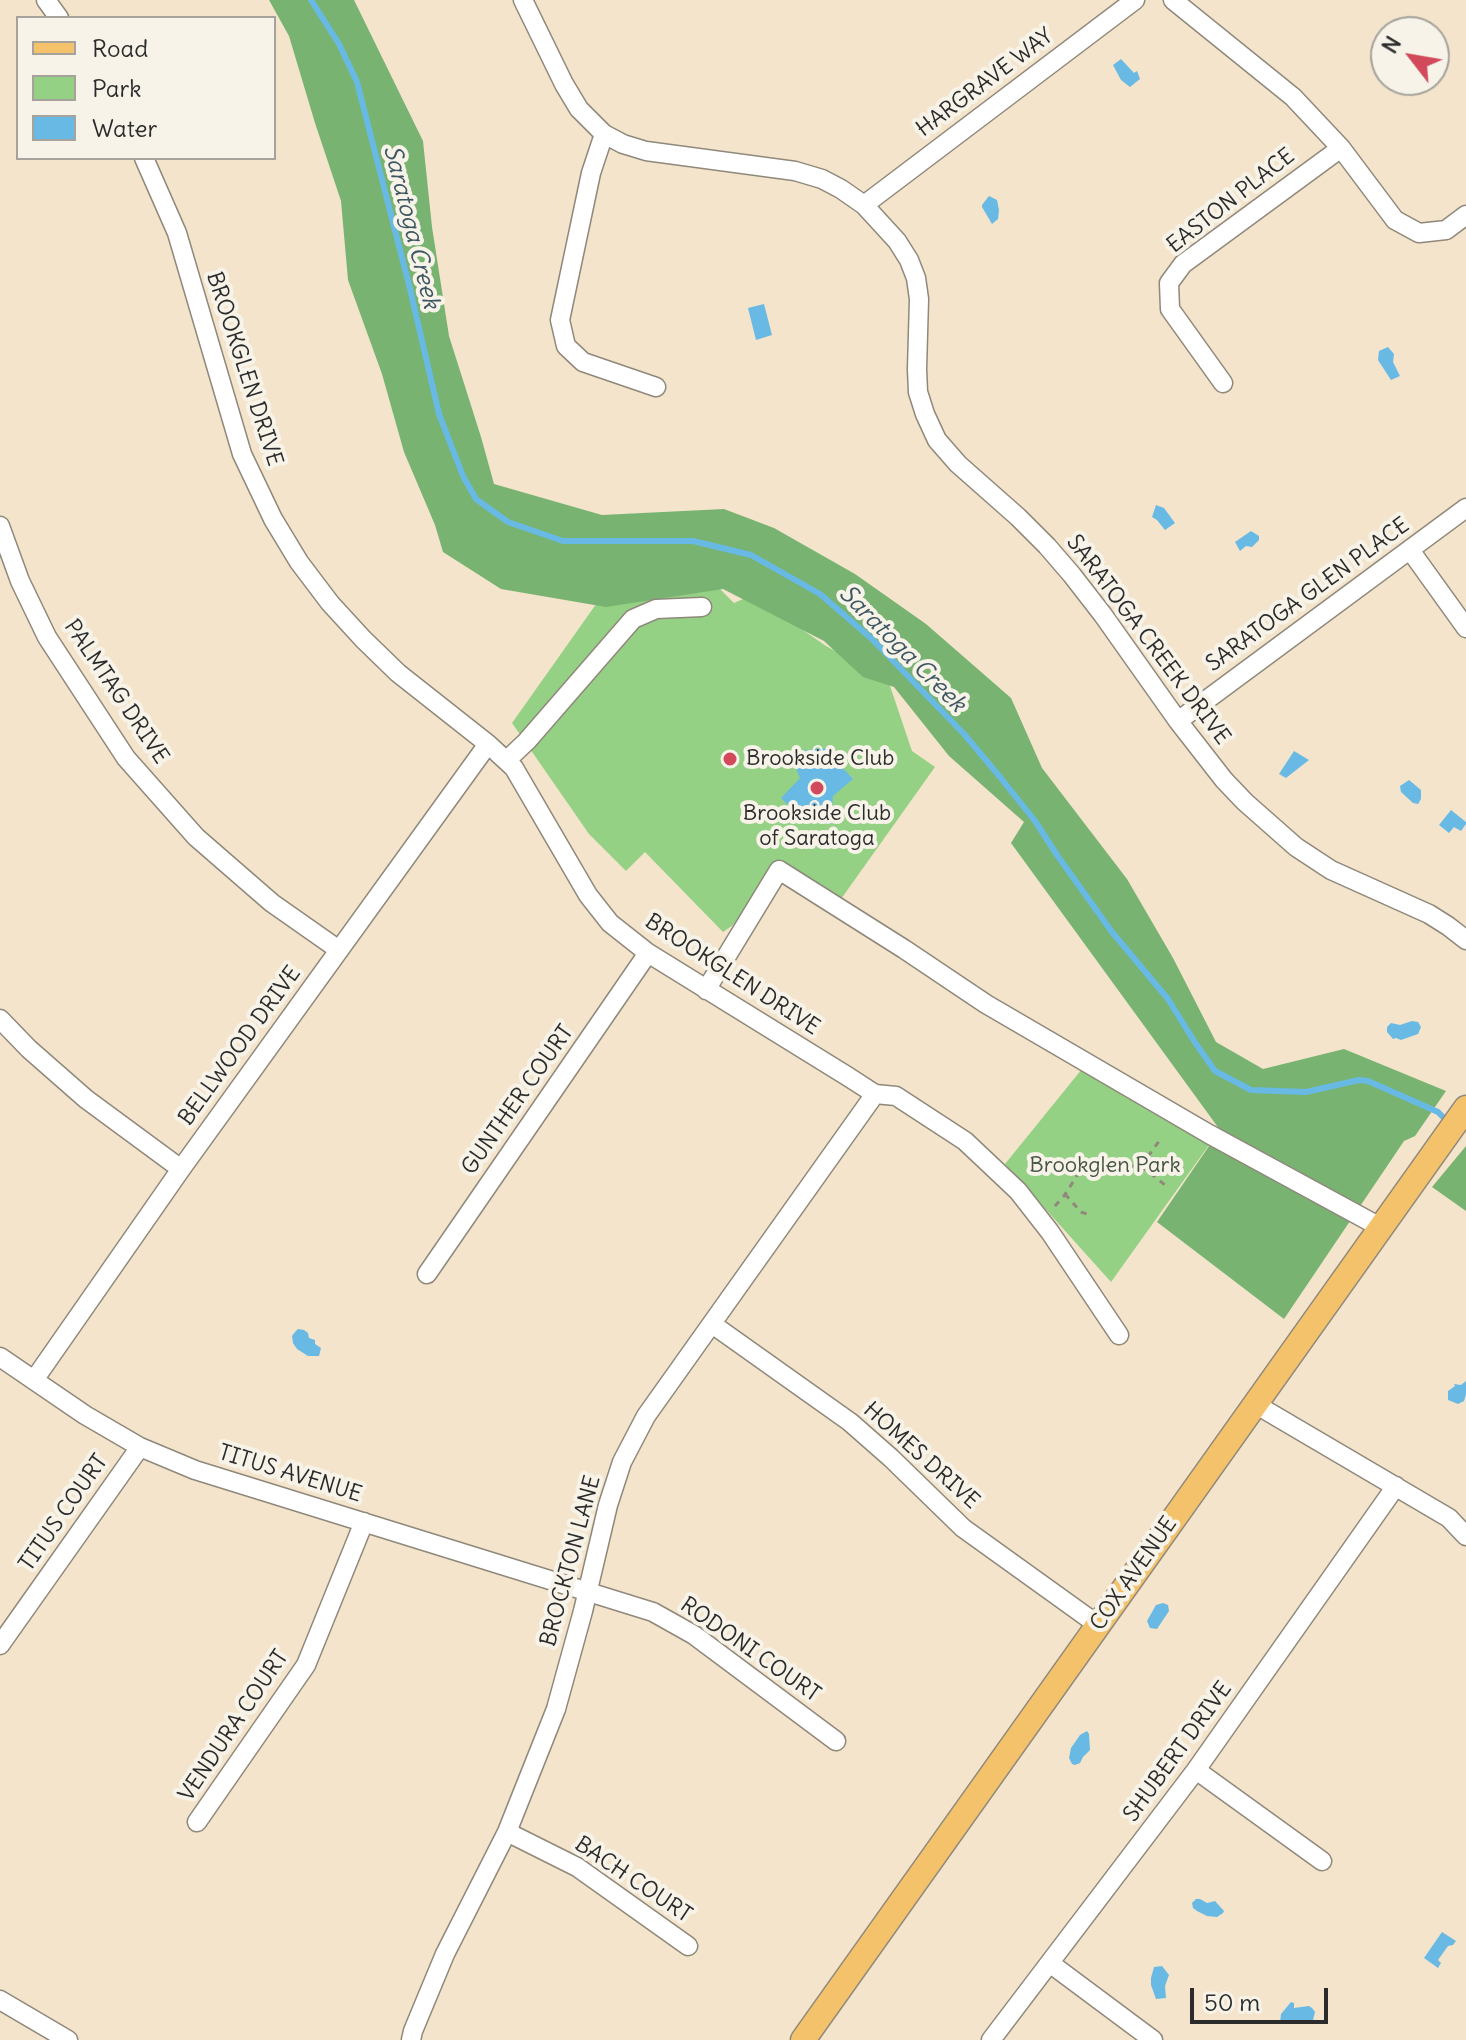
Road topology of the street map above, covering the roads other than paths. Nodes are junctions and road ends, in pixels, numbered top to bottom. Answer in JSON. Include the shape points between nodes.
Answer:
{"nodes":[{"id":1,"x":523,"y":0,"type":"edge"},
{"id":2,"x":1135,"y":0,"type":"edge"},
{"id":3,"x":1173,"y":0,"type":"edge"},
{"id":4,"x":604,"y":134,"type":"junction"},
{"id":5,"x":1341,"y":148,"type":"junction"},
{"id":6,"x":145,"y":160,"type":"edge"},
{"id":7,"x":864,"y":205,"type":"junction"},
{"id":8,"x":1466,"y":215,"type":"edge"},
{"id":9,"x":1223,"y":383,"type":"dead end"},
{"id":10,"x":656,"y":387,"type":"dead end"},
{"id":11,"x":1466,"y":508,"type":"edge"},
{"id":12,"x":0,"y":526,"type":"edge"},
{"id":13,"x":1410,"y":550,"type":"junction"},
{"id":14,"x":702,"y":607,"type":"dead end"},
{"id":15,"x":1466,"y":628,"type":"edge"},
{"id":16,"x":1178,"y":721,"type":"junction"},
{"id":17,"x":488,"y":744,"type":"junction"},
{"id":18,"x":507,"y":760,"type":"junction"},
{"id":19,"x":1466,"y":940,"type":"edge"},
{"id":20,"x":339,"y":950,"type":"junction"},
{"id":21,"x":648,"y":953,"type":"junction"},
{"id":22,"x":706,"y":990,"type":"junction"},
{"id":23,"x":0,"y":1019,"type":"edge"},
{"id":24,"x":875,"y":1094,"type":"junction"},
{"id":25,"x":1464,"y":1111,"type":"edge"},
{"id":26,"x":181,"y":1169,"type":"junction"},
{"id":27,"x":1380,"y":1227,"type":"junction"},
{"id":28,"x":427,"y":1274,"type":"dead end"},
{"id":29,"x":712,"y":1324,"type":"junction"},
{"id":30,"x":1119,"y":1335,"type":"dead end"},
{"id":31,"x":0,"y":1357,"type":"edge"},
{"id":32,"x":34,"y":1380,"type":"junction"},
{"id":33,"x":1255,"y":1404,"type":"junction"},
{"id":34,"x":140,"y":1447,"type":"junction"},
{"id":35,"x":1396,"y":1486,"type":"junction"},
{"id":36,"x":364,"y":1522,"type":"junction"},
{"id":37,"x":1466,"y":1536,"type":"edge"},
{"id":38,"x":587,"y":1591,"type":"junction"},
{"id":39,"x":1098,"y":1625,"type":"junction"},
{"id":40,"x":0,"y":1645,"type":"edge"},
{"id":41,"x":836,"y":1741,"type":"dead end"},
{"id":42,"x":1196,"y":1770,"type":"junction"},
{"id":43,"x":197,"y":1822,"type":"dead end"},
{"id":44,"x":507,"y":1832,"type":"junction"},
{"id":45,"x":1322,"y":1861,"type":"dead end"},
{"id":46,"x":688,"y":1946,"type":"dead end"},
{"id":47,"x":1051,"y":1964,"type":"junction"},
{"id":48,"x":0,"y":2000,"type":"edge"},
{"id":49,"x":68,"y":2040,"type":"edge"},
{"id":50,"x":411,"y":2040,"type":"edge"},
{"id":51,"x":803,"y":2040,"type":"edge"},
{"id":52,"x":991,"y":2040,"type":"edge"},
{"id":53,"x":1153,"y":2040,"type":"edge"}],
"edges":[{"from":1,"to":4,"type":"street","name":"SARATOGA CREEK DRIVE","via":[[579,109]]},
{"from":2,"to":7,"type":"street","name":"HARGRAVE WAY"},
{"from":3,"to":5,"type":"street","via":[[1293,97]]},
{"from":4,"to":7,"type":"street","name":"SARATOGA CREEK DRIVE","via":[[646,151],[795,171],[822,179]]},
{"from":4,"to":10,"type":"street","via":[[560,320],[566,346],[583,362]]},
{"from":5,"to":8,"type":"street","via":[[1395,220],[1419,233],[1446,230]]},
{"from":5,"to":9,"type":"street","name":"EASTON PLACE","via":[[1183,264],[1169,283],[1170,309]]},
{"from":6,"to":17,"type":"street","name":"BROOKGLEN DRIVE","via":[[177,233],[242,454],[273,519],[299,562],[363,639]]},
{"from":7,"to":16,"type":"street","name":"SARATOGA CREEK DRIVE","via":[[897,241],[916,278],[918,392],[937,440],[1047,546]]},
{"from":11,"to":13,"type":"street","name":"SARATOGA GLEN PLACE"},
{"from":12,"to":20,"type":"street","name":"PALMTAG DRIVE","via":[[47,637],[126,758],[196,837],[272,903]]},
{"from":13,"to":15,"type":"street"},
{"from":13,"to":16,"type":"street","name":"SARATOGA GLEN PLACE"},
{"from":14,"to":18,"type":"street","via":[[656,609],[633,619]]},
{"from":16,"to":19,"type":"street","name":"SARATOGA CREEK DRIVE","via":[[1245,802],[1296,847],[1331,870],[1429,914]]},
{"from":17,"to":18,"type":"street","name":"BROOKGLEN DRIVE"},
{"from":17,"to":20,"type":"street","name":"BELLWOOD DRIVE"},
{"from":18,"to":21,"type":"street","name":"BROOKGLEN DRIVE","via":[[588,895],[610,923]]},
{"from":20,"to":26,"type":"street","name":"BELLWOOD DRIVE"},
{"from":21,"to":22,"type":"street","name":"BROOKGLEN DRIVE"},
{"from":21,"to":28,"type":"street","name":"GUNTHER COURT"},
{"from":22,"to":24,"type":"street","name":"BROOKGLEN DRIVE"},
{"from":22,"to":27,"type":"street","via":[[779,870],[986,1004]]},
{"from":23,"to":26,"type":"street","via":[[86,1099]]},
{"from":24,"to":29,"type":"street","name":"BROCKTON LANE"},
{"from":24,"to":30,"type":"street","name":"BROOKGLEN DRIVE","via":[[896,1096],[965,1141],[1018,1191]]},
{"from":25,"to":27,"type":"main road","name":"COX AVENUE"},
{"from":26,"to":32,"type":"street","name":"BELLWOOD DRIVE"},
{"from":27,"to":33,"type":"main road","name":"COX AVENUE"},
{"from":29,"to":38,"type":"street","name":"BROCKTON LANE","via":[[646,1416],[622,1462]]},
{"from":29,"to":39,"type":"street","name":"HOMES DRIVE","via":[[850,1422],[963,1528]]},
{"from":31,"to":32,"type":"street","name":"TITUS AVENUE"},
{"from":32,"to":34,"type":"street","name":"TITUS AVENUE"},
{"from":33,"to":35,"type":"street"},
{"from":33,"to":39,"type":"main road","name":"COX AVENUE"},
{"from":34,"to":36,"type":"street","name":"TITUS AVENUE","via":[[195,1470]]},
{"from":34,"to":40,"type":"street","name":"TITUS COURT"},
{"from":35,"to":37,"type":"street","via":[[1449,1518]]},
{"from":35,"to":42,"type":"street","name":"SHUBERT DRIVE"},
{"from":36,"to":38,"type":"street","name":"TITUS AVENUE"},
{"from":36,"to":43,"type":"street","name":"VENDURA COURT","via":[[306,1665]]},
{"from":38,"to":41,"type":"street","name":"RODONI COURT","via":[[653,1612],[694,1635]]},
{"from":38,"to":44,"type":"street","name":"BROCKTON LANE","via":[[556,1709]]},
{"from":39,"to":51,"type":"main road","name":"COX AVENUE"},
{"from":42,"to":45,"type":"street"},
{"from":42,"to":47,"type":"street","name":"SHUBERT DRIVE"},
{"from":44,"to":46,"type":"street","name":"BACH COURT","via":[[577,1867]]},
{"from":44,"to":50,"type":"street","name":"BROCKTON LANE","via":[[445,1954]]},
{"from":47,"to":52,"type":"street","name":"SHUBERT DRIVE"},
{"from":47,"to":53,"type":"street"},
{"from":48,"to":49,"type":"street"}]}
